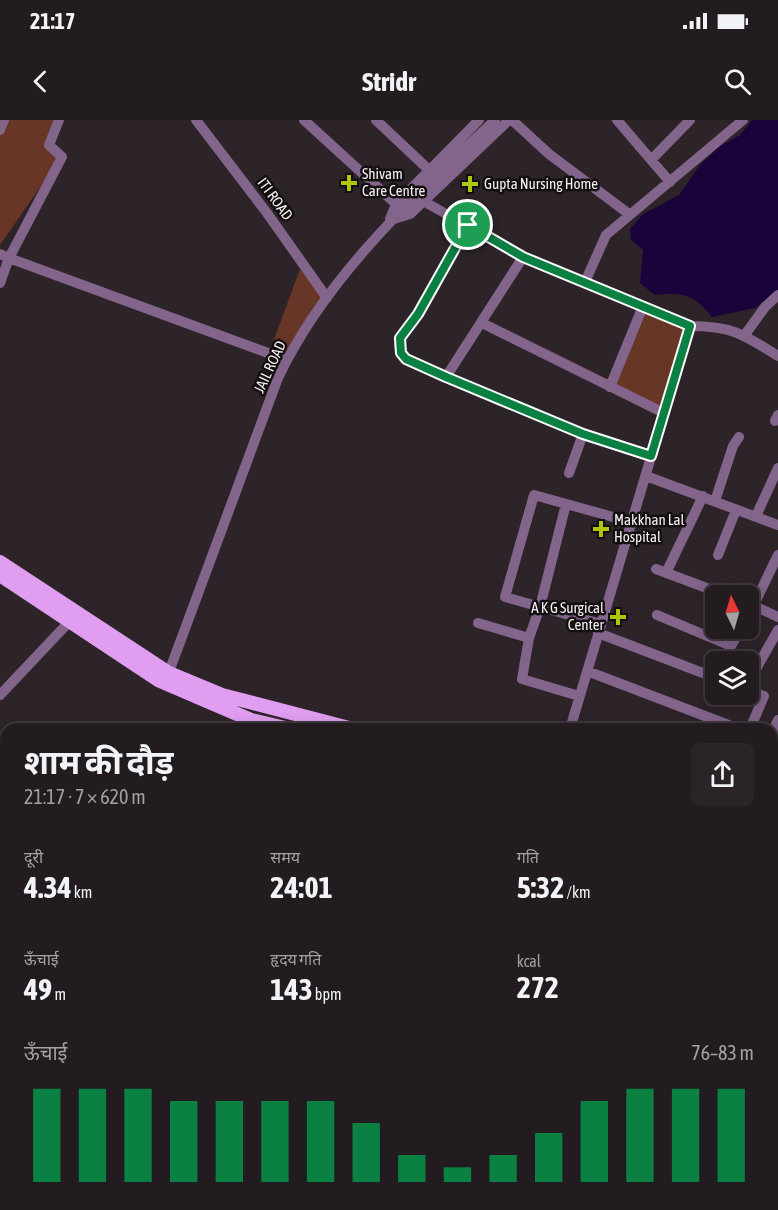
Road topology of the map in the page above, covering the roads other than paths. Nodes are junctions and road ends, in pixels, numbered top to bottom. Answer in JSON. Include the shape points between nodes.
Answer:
{"nodes":[{"id":1,"x":4,"y":120,"type":"edge"},
{"id":2,"x":59,"y":120,"type":"edge"},
{"id":3,"x":196,"y":120,"type":"edge"},
{"id":4,"x":304,"y":120,"type":"edge"},
{"id":5,"x":376,"y":120,"type":"edge"},
{"id":6,"x":479,"y":120,"type":"edge"},
{"id":7,"x":495,"y":120,"type":"edge"},
{"id":8,"x":510,"y":120,"type":"edge"},
{"id":9,"x":617,"y":120,"type":"edge"},
{"id":10,"x":690,"y":120,"type":"edge"},
{"id":11,"x":743,"y":120,"type":"edge"},
{"id":12,"x":0,"y":130,"type":"edge"},
{"id":13,"x":651,"y":160,"type":"junction"},
{"id":14,"x":429,"y":170,"type":"junction"},
{"id":15,"x":670,"y":182,"type":"junction"},
{"id":16,"x":423,"y":201,"type":"junction"},
{"id":17,"x":396,"y":204,"type":"junction"},
{"id":18,"x":629,"y":214,"type":"junction"},
{"id":19,"x":390,"y":222,"type":"junction"},
{"id":20,"x":468,"y":225,"type":"junction"},
{"id":21,"x":5,"y":256,"type":"edge"},
{"id":22,"x":523,"y":257,"type":"junction"},
{"id":23,"x":585,"y":282,"type":"junction"},
{"id":24,"x":0,"y":283,"type":"edge"},
{"id":25,"x":778,"y":295,"type":"edge"},
{"id":26,"x":327,"y":298,"type":"junction"},
{"id":27,"x":643,"y":306,"type":"junction"},
{"id":28,"x":482,"y":323,"type":"junction"},
{"id":29,"x":690,"y":326,"type":"junction"},
{"id":30,"x":744,"y":336,"type":"junction"},
{"id":31,"x":778,"y":356,"type":"edge"},
{"id":32,"x":287,"y":360,"type":"junction"},
{"id":33,"x":446,"y":377,"type":"junction"},
{"id":34,"x":610,"y":387,"type":"junction"},
{"id":35,"x":664,"y":412,"type":"junction"},
{"id":36,"x":583,"y":434,"type":"junction"},
{"id":37,"x":739,"y":437,"type":"dead end"},
{"id":38,"x":651,"y":456,"type":"junction"},
{"id":39,"x":778,"y":468,"type":"edge"},
{"id":40,"x":569,"y":473,"type":"dead end"},
{"id":41,"x":646,"y":476,"type":"junction"},
{"id":42,"x":703,"y":496,"type":"junction"},
{"id":43,"x":716,"y":501,"type":"junction"},
{"id":44,"x":566,"y":504,"type":"junction"},
{"id":45,"x":736,"y":510,"type":"junction"},
{"id":46,"x":756,"y":516,"type":"junction"},
{"id":47,"x":631,"y":522,"type":"junction"},
{"id":48,"x":778,"y":525,"type":"edge"},
{"id":49,"x":718,"y":555,"type":"dead end"},
{"id":50,"x":778,"y":555,"type":"edge"},
{"id":51,"x":0,"y":562,"type":"edge"},
{"id":52,"x":0,"y":575,"type":"edge"},
{"id":53,"x":705,"y":587,"type":"edge"},
{"id":54,"x":759,"y":591,"type":"edge"},
{"id":55,"x":540,"y":607,"type":"junction"},
{"id":56,"x":759,"y":608,"type":"edge"},
{"id":57,"x":657,"y":615,"type":"dead end"},
{"id":58,"x":778,"y":617,"type":"edge"},
{"id":59,"x":69,"y":622,"type":"junction"},
{"id":60,"x":478,"y":623,"type":"dead end"},
{"id":61,"x":600,"y":628,"type":"junction"},
{"id":62,"x":778,"y":630,"type":"edge"},
{"id":63,"x":705,"y":635,"type":"edge"},
{"id":64,"x":530,"y":638,"type":"junction"},
{"id":65,"x":714,"y":639,"type":"edge"},
{"id":66,"x":735,"y":639,"type":"edge"},
{"id":67,"x":759,"y":663,"type":"edge"},
{"id":68,"x":587,"y":671,"type":"junction"},
{"id":69,"x":705,"y":673,"type":"edge"},
{"id":70,"x":167,"y":678,"type":"junction"},
{"id":71,"x":759,"y":694,"type":"edge"},
{"id":72,"x":0,"y":695,"type":"edge"},
{"id":73,"x":579,"y":696,"type":"junction"},
{"id":74,"x":264,"y":723,"type":"edge"},
{"id":75,"x":330,"y":723,"type":"edge"},
{"id":76,"x":572,"y":723,"type":"edge"},
{"id":77,"x":723,"y":723,"type":"edge"},
{"id":78,"x":753,"y":723,"type":"edge"}],
"edges":[{"from":1,"to":12,"type":"street"},
{"from":2,"to":21,"type":"street","via":[[49,145],[62,157]]},
{"from":3,"to":26,"type":"street","name":"ITI ROAD"},
{"from":4,"to":17,"type":"street"},
{"from":5,"to":14,"type":"street"},
{"from":6,"to":14,"type":"street"},
{"from":7,"to":19,"type":"street","name":"JAIL ROAD"},
{"from":8,"to":16,"type":"street"},
{"from":8,"to":18,"type":"street"},
{"from":9,"to":13,"type":"street"},
{"from":10,"to":13,"type":"street"},
{"from":11,"to":15,"type":"street"},
{"from":13,"to":15,"type":"street"},
{"from":14,"to":17,"type":"street"},
{"from":15,"to":18,"type":"street"},
{"from":16,"to":19,"type":"street","via":[[410,214]]},
{"from":16,"to":20,"type":"street"},
{"from":17,"to":19,"type":"street"},
{"from":18,"to":23,"type":"street","via":[[606,235]]},
{"from":19,"to":26,"type":"street","name":"JAIL ROAD"},
{"from":20,"to":22,"type":"street"},
{"from":20,"to":33,"type":"street","via":[[418,314],[400,338],[401,353],[406,359]]},
{"from":21,"to":24,"type":"street"},
{"from":21,"to":32,"type":"street"},
{"from":22,"to":23,"type":"street"},
{"from":22,"to":28,"type":"street"},
{"from":23,"to":27,"type":"street"},
{"from":25,"to":30,"type":"street"},
{"from":26,"to":32,"type":"street","name":"JAIL ROAD"},
{"from":27,"to":29,"type":"street"},
{"from":27,"to":34,"type":"street"},
{"from":28,"to":33,"type":"street"},
{"from":28,"to":34,"type":"street"},
{"from":29,"to":30,"type":"street","via":[[716,326]]},
{"from":29,"to":35,"type":"street"},
{"from":30,"to":31,"type":"street"},
{"from":32,"to":70,"type":"street","name":"JAIL ROAD"},
{"from":33,"to":36,"type":"street"},
{"from":34,"to":35,"type":"street"},
{"from":35,"to":38,"type":"street"},
{"from":36,"to":38,"type":"street"},
{"from":36,"to":40,"type":"street"},
{"from":37,"to":43,"type":"street"},
{"from":38,"to":41,"type":"street"},
{"from":39,"to":46,"type":"street"},
{"from":41,"to":42,"type":"street"},
{"from":41,"to":47,"type":"street"},
{"from":42,"to":43,"type":"street"},
{"from":42,"to":53,"type":"street","via":[[661,571]]},
{"from":43,"to":45,"type":"street"},
{"from":44,"to":47,"type":"street"},
{"from":44,"to":55,"type":"street"},
{"from":44,"to":55,"type":"street","via":[[534,495],[505,597]]},
{"from":45,"to":46,"type":"street"},
{"from":45,"to":49,"type":"street"},
{"from":46,"to":48,"type":"street"},
{"from":47,"to":61,"type":"street"},
{"from":50,"to":54,"type":"street"},
{"from":51,"to":70,"type":"main road"},
{"from":52,"to":59,"type":"main road"},
{"from":55,"to":61,"type":"street"},
{"from":55,"to":64,"type":"street"},
{"from":56,"to":58,"type":"street"},
{"from":57,"to":63,"type":"street"},
{"from":59,"to":70,"type":"main road"},
{"from":59,"to":72,"type":"street"},
{"from":60,"to":64,"type":"street"},
{"from":61,"to":68,"type":"street"},
{"from":61,"to":69,"type":"street"},
{"from":62,"to":67,"type":"street"},
{"from":64,"to":73,"type":"street","via":[[522,679]]},
{"from":65,"to":66,"type":"street","via":[[731,646]]},
{"from":68,"to":73,"type":"street"},
{"from":68,"to":77,"type":"street"},
{"from":70,"to":74,"type":"main road"},
{"from":70,"to":75,"type":"main road"},
{"from":71,"to":78,"type":"street","via":[[764,696]]},
{"from":73,"to":76,"type":"street"}]}
